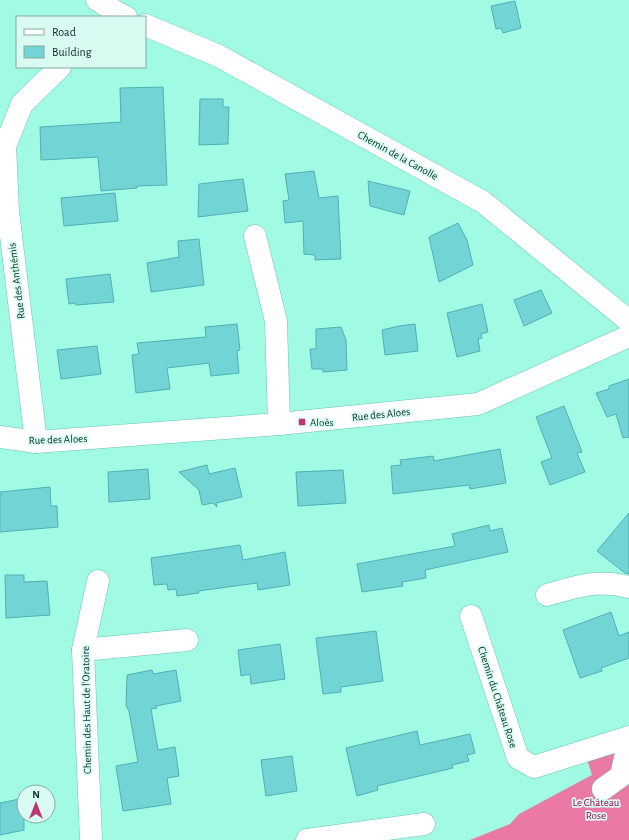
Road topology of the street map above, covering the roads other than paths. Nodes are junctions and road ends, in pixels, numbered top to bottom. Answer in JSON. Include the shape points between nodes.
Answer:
{"nodes":[{"id":1,"x":97,"y":0,"type":"edge"},
{"id":2,"x":119,"y":16,"type":"edge"},
{"id":3,"x":146,"y":25,"type":"edge"},
{"id":4,"x":59,"y":68,"type":"edge"},
{"id":5,"x":255,"y":236,"type":"dead end"},
{"id":6,"x":629,"y":321,"type":"edge"},
{"id":7,"x":629,"y":336,"type":"edge"},
{"id":8,"x":279,"y":424,"type":"junction"},
{"id":9,"x":0,"y":437,"type":"edge"},
{"id":10,"x":36,"y":442,"type":"junction"},
{"id":11,"x":98,"y":581,"type":"dead end"},
{"id":12,"x":629,"y":587,"type":"edge"},
{"id":13,"x":547,"y":595,"type":"dead end"},
{"id":14,"x":471,"y":616,"type":"dead end"},
{"id":15,"x":187,"y":640,"type":"dead end"},
{"id":16,"x":82,"y":650,"type":"junction"},
{"id":17,"x":629,"y":737,"type":"edge"},
{"id":18,"x":629,"y":740,"type":"edge"},
{"id":19,"x":603,"y":789,"type":"dead end"},
{"id":20,"x":424,"y":824,"type":"dead end"},
{"id":21,"x":91,"y":840,"type":"edge"},
{"id":22,"x":307,"y":840,"type":"edge"}],
"edges":[{"from":1,"to":2,"type":"street"},
{"from":3,"to":6,"type":"street","name":"Chemin de la Canolle","via":[[219,56],[483,202]]},
{"from":4,"to":10,"type":"street","name":"Rue des Anthémis","via":[[22,104],[5,146],[8,211]]},
{"from":5,"to":8,"type":"street","via":[[276,321]]},
{"from":7,"to":8,"type":"street","name":"Rue des Aloes","via":[[478,404]]},
{"from":8,"to":10,"type":"street","name":"Rue des Aloes"},
{"from":9,"to":10,"type":"street","name":"Rue des Aloes"},
{"from":11,"to":16,"type":"street","name":"Chemin des Haut de l'Oratoire"},
{"from":12,"to":13,"type":"street","via":[[612,583],[586,584]]},
{"from":14,"to":17,"type":"street","name":"Chemin du Château Rose","via":[[518,758],[534,767]]},
{"from":15,"to":16,"type":"street"},
{"from":16,"to":21,"type":"street","name":"Chemin des Haut de l'Oratoire"},
{"from":18,"to":19,"type":"street","via":[[621,776]]},
{"from":20,"to":22,"type":"street"}]}
